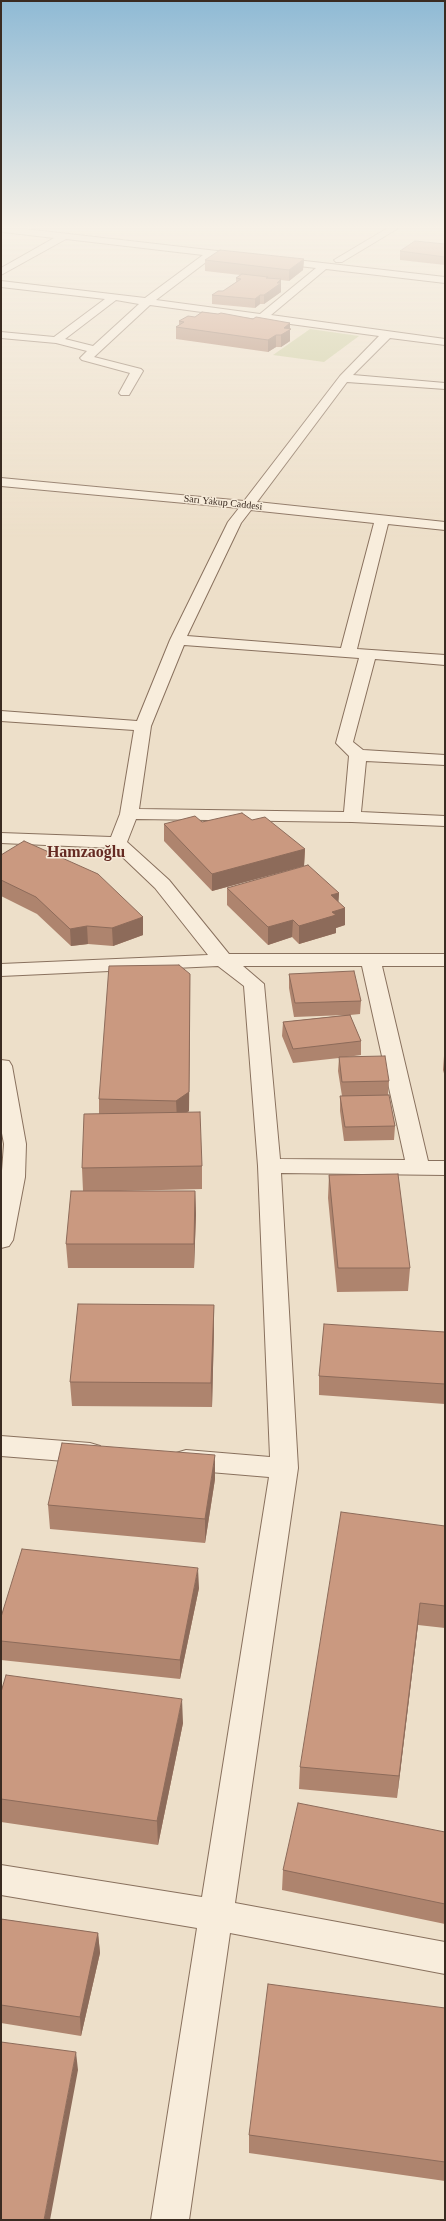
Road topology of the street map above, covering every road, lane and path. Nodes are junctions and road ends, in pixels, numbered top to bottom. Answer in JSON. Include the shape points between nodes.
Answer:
{"nodes":[{"id":1,"x":66,"y":333,"type":"edge"},
{"id":2,"x":114,"y":333,"type":"edge"},
{"id":3,"x":389,"y":333,"type":"joint"},
{"id":4,"x":1,"y":335,"type":"edge"},
{"id":5,"x":56,"y":340,"type":"junction"},
{"id":6,"x":445,"y":342,"type":"edge"},
{"id":7,"x":95,"y":350,"type":"junction"},
{"id":8,"x":445,"y":373,"type":"edge"},
{"id":9,"x":344,"y":378,"type":"junction"},
{"id":10,"x":442,"y":386,"type":"edge"},
{"id":11,"x":125,"y":394,"type":"dead end"},
{"id":12,"x":1,"y":482,"type":"edge"},
{"id":13,"x":248,"y":505,"type":"junction"},
{"id":14,"x":382,"y":519,"type":"junction"},
{"id":15,"x":445,"y":526,"type":"edge"},
{"id":16,"x":178,"y":640,"type":"junction"},
{"id":17,"x":348,"y":652,"type":"junction"},
{"id":18,"x":368,"y":655,"type":"junction"},
{"id":19,"x":445,"y":660,"type":"edge"},
{"id":20,"x":1,"y":716,"type":"edge"},
{"id":21,"x":143,"y":726,"type":"junction"},
{"id":22,"x":358,"y":755,"type":"junction"},
{"id":23,"x":445,"y":760,"type":"edge"},
{"id":24,"x":129,"y":814,"type":"junction"},
{"id":25,"x":352,"y":817,"type":"junction"},
{"id":26,"x":445,"y":821,"type":"edge"},
{"id":27,"x":1,"y":838,"type":"edge"},
{"id":28,"x":118,"y":843,"type":"junction"},
{"id":29,"x":223,"y":960,"type":"junction"},
{"id":30,"x":445,"y":960,"type":"edge"},
{"id":31,"x":371,"y":961,"type":"junction"},
{"id":32,"x":1,"y":970,"type":"edge"},
{"id":33,"x":1,"y":1066,"type":"edge"},
{"id":34,"x":269,"y":1166,"type":"junction"},
{"id":35,"x":418,"y":1167,"type":"junction"},
{"id":36,"x":445,"y":1168,"type":"edge"},
{"id":37,"x":5,"y":1206,"type":"edge"},
{"id":38,"x":1,"y":1240,"type":"edge"},
{"id":39,"x":1,"y":1446,"type":"edge"},
{"id":40,"x":111,"y":1454,"type":"edge"},
{"id":41,"x":158,"y":1458,"type":"edge"},
{"id":42,"x":284,"y":1468,"type":"junction"},
{"id":43,"x":1,"y":1880,"type":"edge"},
{"id":44,"x":216,"y":1915,"type":"junction"},
{"id":45,"x":445,"y":1958,"type":"edge"},
{"id":46,"x":170,"y":2220,"type":"edge"}],
"edges":[{"from":1,"to":5,"type":"street"},
{"from":2,"to":7,"type":"street"},
{"from":3,"to":6,"type":"street"},
{"from":3,"to":9,"type":"street"},
{"from":4,"to":5,"type":"street"},
{"from":5,"to":7,"type":"street"},
{"from":7,"to":11,"type":"street","via":[[86,358],[137,371]]},
{"from":8,"to":10,"type":"street"},
{"from":9,"to":10,"type":"street"},
{"from":9,"to":13,"type":"street"},
{"from":12,"to":13,"type":"street","name":"Sarı Yakup Caddesi"},
{"from":13,"to":14,"type":"street","name":"Sarı Yakup Caddesi"},
{"from":13,"to":16,"type":"street","via":[[235,522]]},
{"from":14,"to":15,"type":"street","name":"Sarı Yakup Caddesi"},
{"from":14,"to":17,"type":"street"},
{"from":16,"to":17,"type":"street"},
{"from":16,"to":21,"type":"street"},
{"from":17,"to":18,"type":"street"},
{"from":18,"to":19,"type":"street"},
{"from":18,"to":22,"type":"street","via":[[344,743]]},
{"from":20,"to":21,"type":"street"},
{"from":21,"to":24,"type":"street"},
{"from":22,"to":23,"type":"street"},
{"from":22,"to":25,"type":"street"},
{"from":24,"to":25,"type":"street"},
{"from":24,"to":28,"type":"street"},
{"from":25,"to":26,"type":"street"},
{"from":27,"to":28,"type":"street"},
{"from":28,"to":29,"type":"street","via":[[162,884]]},
{"from":29,"to":31,"type":"street"},
{"from":29,"to":32,"type":"street"},
{"from":29,"to":34,"type":"street","via":[[254,984]]},
{"from":30,"to":31,"type":"street"},
{"from":31,"to":35,"type":"street"},
{"from":33,"to":37,"type":"street","via":[[15,1144],[14,1176]]},
{"from":34,"to":35,"type":"street"},
{"from":34,"to":42,"type":"street"},
{"from":35,"to":36,"type":"street"},
{"from":37,"to":38,"type":"street"},
{"from":39,"to":40,"type":"street"},
{"from":41,"to":42,"type":"street"},
{"from":42,"to":44,"type":"street"},
{"from":43,"to":44,"type":"street"},
{"from":44,"to":45,"type":"street"},
{"from":44,"to":46,"type":"street"}]}
